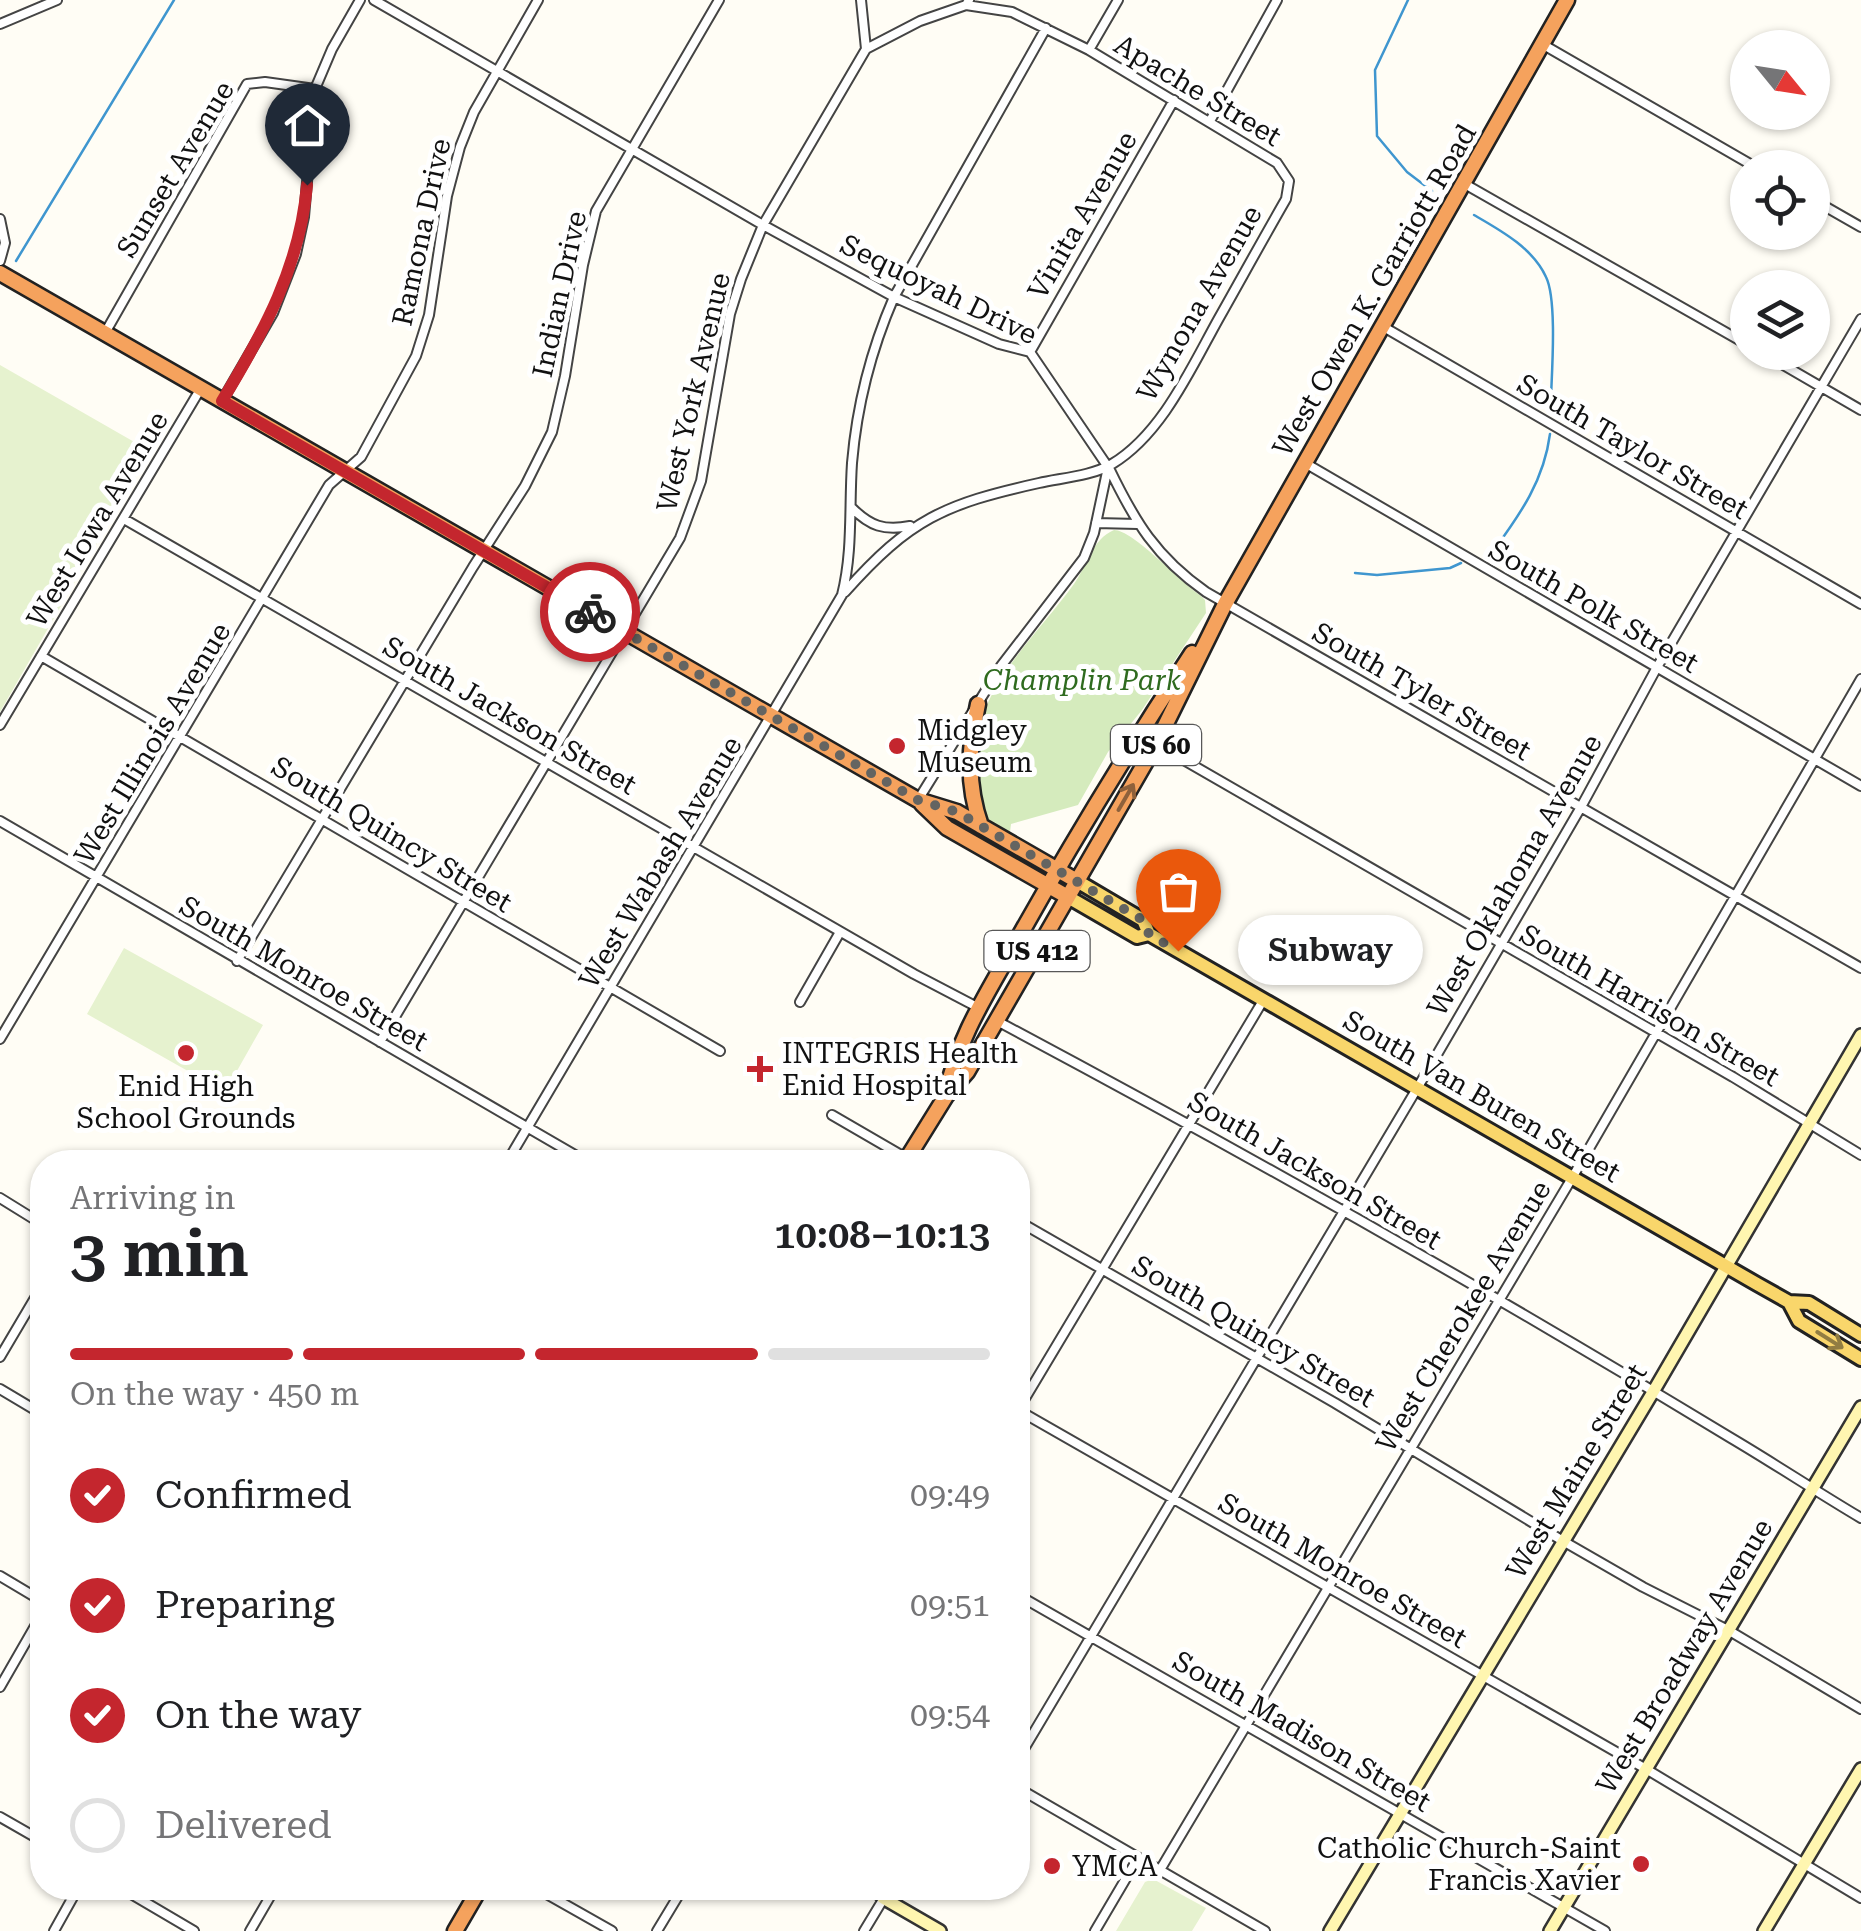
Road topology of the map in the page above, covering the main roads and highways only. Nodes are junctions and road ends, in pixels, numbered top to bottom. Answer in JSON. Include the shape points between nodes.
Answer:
{"nodes":[{"id":1,"x":1567,"y":0,"type":"edge"},
{"id":2,"x":0,"y":273,"type":"edge"},
{"id":3,"x":1225,"y":604,"type":"junction"},
{"id":4,"x":978,"y":704,"type":"road end"},
{"id":5,"x":918,"y":800,"type":"junction"},
{"id":6,"x":982,"y":826,"type":"junction"},
{"id":7,"x":1057,"y":870,"type":"junction"},
{"id":8,"x":1077,"y":882,"type":"junction"},
{"id":9,"x":1048,"y":885,"type":"junction"},
{"id":10,"x":1068,"y":896,"type":"junction"},
{"id":11,"x":1149,"y":934,"type":"junction"},
{"id":12,"x":1861,"y":1036,"type":"edge"},
{"id":13,"x":946,"y":1096,"type":"junction"},
{"id":14,"x":914,"y":1150,"type":"edge"},
{"id":15,"x":1727,"y":1266,"type":"junction"},
{"id":16,"x":1789,"y":1302,"type":"junction"},
{"id":17,"x":1861,"y":1335,"type":"edge"},
{"id":18,"x":1861,"y":1359,"type":"edge"},
{"id":19,"x":1861,"y":1407,"type":"edge"},
{"id":20,"x":1861,"y":1769,"type":"edge"},
{"id":21,"x":473,"y":1900,"type":"edge"},
{"id":22,"x":897,"y":1900,"type":"edge"},
{"id":23,"x":455,"y":1931,"type":"edge"},
{"id":24,"x":940,"y":1931,"type":"edge"},
{"id":25,"x":1330,"y":1931,"type":"edge"},
{"id":26,"x":1550,"y":1931,"type":"edge"},
{"id":27,"x":1764,"y":1931,"type":"edge"}],
"edges":[{"from":1,"to":3,"type":"highway","name":"West Owen K. Garriott Road","number":"US 60"},
{"from":2,"to":5,"type":"highway","name":"South Van Buren Street"},
{"from":3,"to":7,"type":"highway","name":"West Owen K. Garriott Road","number":"US 60"},
{"from":8,"to":3,"type":"highway","name":"West Owen K. Garriott Road","number":"US 60","one_way":true},
{"from":4,"to":6,"type":"highway","via":[[969,778]]},
{"from":5,"to":6,"type":"highway","name":"South Van Buren Street"},
{"from":5,"to":9,"type":"highway","name":"South Van Buren Street","via":[[947,828]]},
{"from":6,"to":7,"type":"highway","name":"South Van Buren Street"},
{"from":7,"to":8,"type":"highway","name":"South Van Buren Street"},
{"from":7,"to":9,"type":"highway","name":"West Owen K. Garriott Road","number":"US 60"},
{"from":8,"to":10,"type":"highway","name":"West Owen K. Garriott Road","number":"US 412"},
{"from":8,"to":11,"type":"main road","name":"South Van Buren Street","via":[[1143,920]]},
{"from":9,"to":10,"type":"highway","name":"South Van Buren Street"},
{"from":9,"to":13,"type":"highway","name":"West Owen K. Garriott Road","number":"US 412","via":[[953,1060]]},
{"from":10,"to":11,"type":"main road","name":"South Van Buren Street","via":[[1137,937]]},
{"from":10,"to":13,"type":"highway","name":"West Owen K. Garriott Road","number":"US 412","via":[[968,1072]]},
{"from":11,"to":15,"type":"main road","name":"South Van Buren Street"},
{"from":12,"to":15,"type":"main road","name":"West Maine Street"},
{"from":13,"to":14,"type":"highway","name":"West Owen K. Garriott Road","number":"US 412"},
{"from":15,"to":16,"type":"main road","name":"South Van Buren Street"},
{"from":15,"to":25,"type":"main road","name":"West Maine Street"},
{"from":16,"to":17,"type":"main road","via":[[1809,1303]]},
{"from":16,"to":18,"type":"main road","one_way":true,"via":[[1799,1321]]},
{"from":19,"to":26,"type":"main road","name":"West Broadway Avenue"},
{"from":20,"to":27,"type":"main road"},
{"from":21,"to":23,"type":"highway"},
{"from":22,"to":24,"type":"main road"}]}
